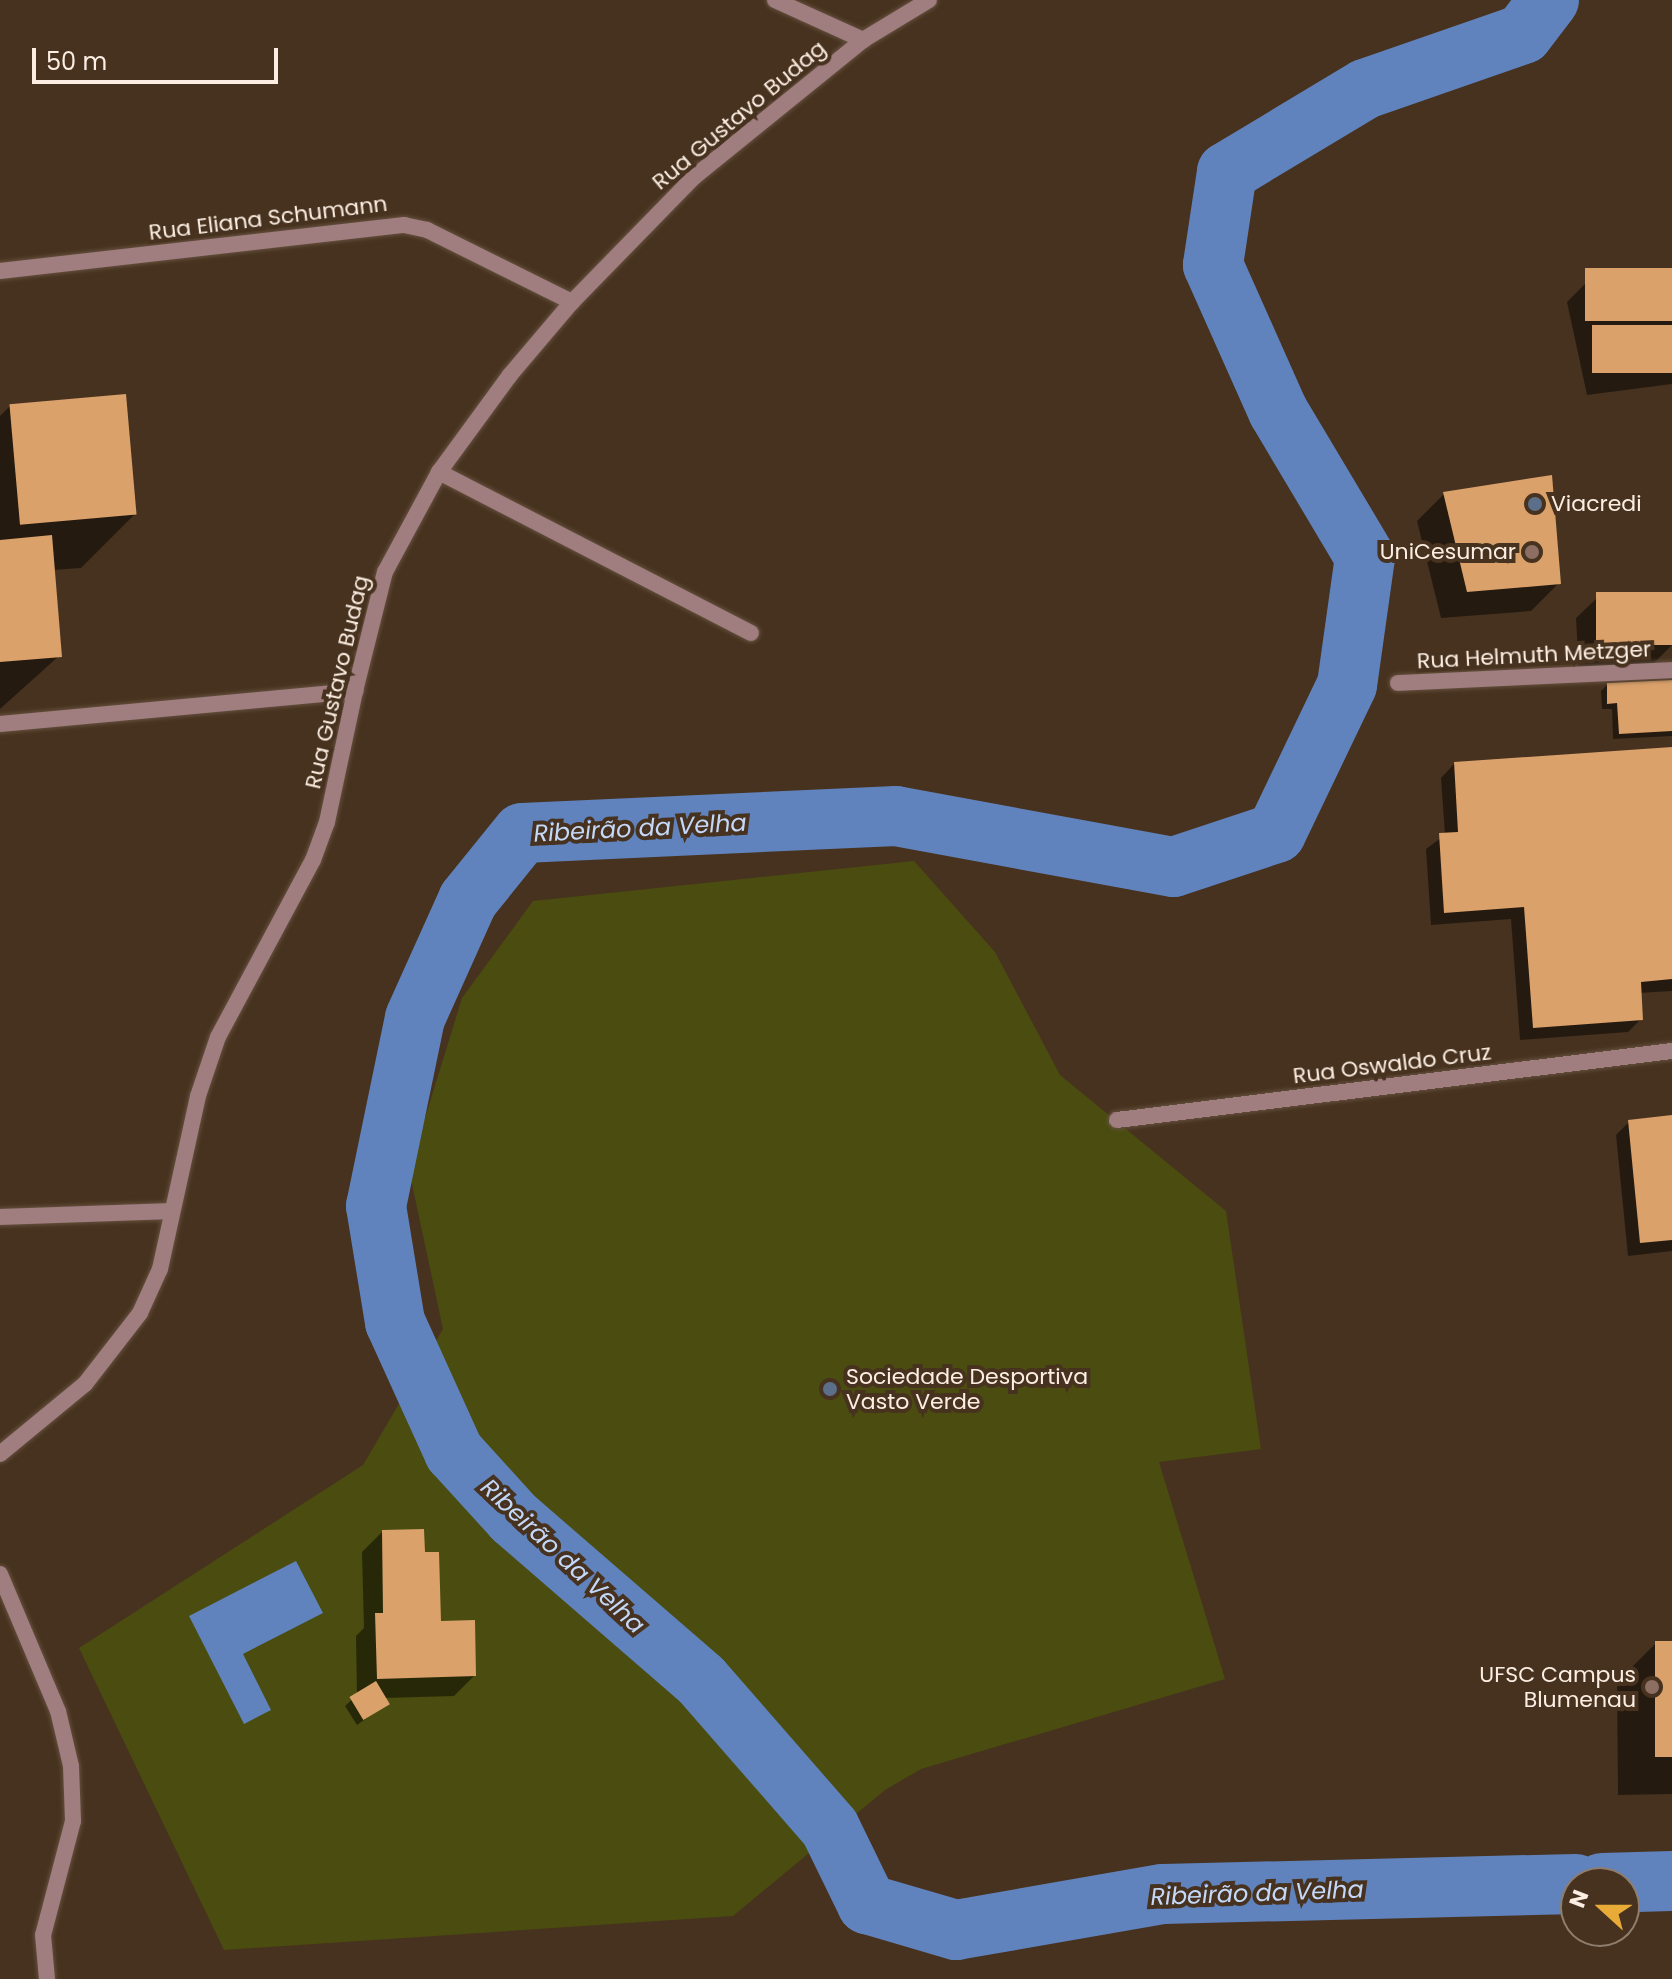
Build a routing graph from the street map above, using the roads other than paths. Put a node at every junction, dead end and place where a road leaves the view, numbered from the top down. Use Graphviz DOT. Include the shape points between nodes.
graph roads {
  1 [pos="775,0"];
  2 [pos="929,0"];
  3 [pos="863,40"];
  4 [pos="0,271"];
  5 [pos="572,302"];
  6 [pos="439,472"];
  7 [pos="751,633"];
  8 [pos="1672,670"];
  9 [pos="1398,683"];
  10 [pos="355,691"];
  11 [pos="0,724"];
  12 [pos="1672,1051"];
  13 [pos="1117,1120"];
  14 [pos="172,1211"];
  15 [pos="0,1217"];
  16 [pos="0,1454"];
  17 [pos="0,1574"];
  18 [pos="47,1979"];
  1 -- 3 [label="street"];
  2 -- 3 [label="street, Rua Gustavo Budag"];
  3 -- 5 [label="street, Rua Gustavo Budag" via="694,177"];
  4 -- 5 [label="street, Rua Eliana Schumann" via="404,225 427,230"];
  5 -- 6 [label="street, Rua Gustavo Budag"];
  6 -- 7 [label="street"];
  6 -- 10 [label="street, Rua Gustavo Budag" via="385,572"];
  8 -- 9 [label="street, Rua Helmuth Metzger"];
  10 -- 11 [label="street"];
  10 -- 14 [label="street, Rua Gustavo Budag" via="327,822 313,860 218,1037 198,1096"];
  12 -- 13 [label="street, Rua Oswaldo Cruz"];
  14 -- 15 [label="street"];
  14 -- 16 [label="street, Rua Gustavo Budag" via="160,1269 113,1352 74,1393"];
  17 -- 18 [label="street" via="58,1711 71,1766 73,1821 43,1935"];
}
